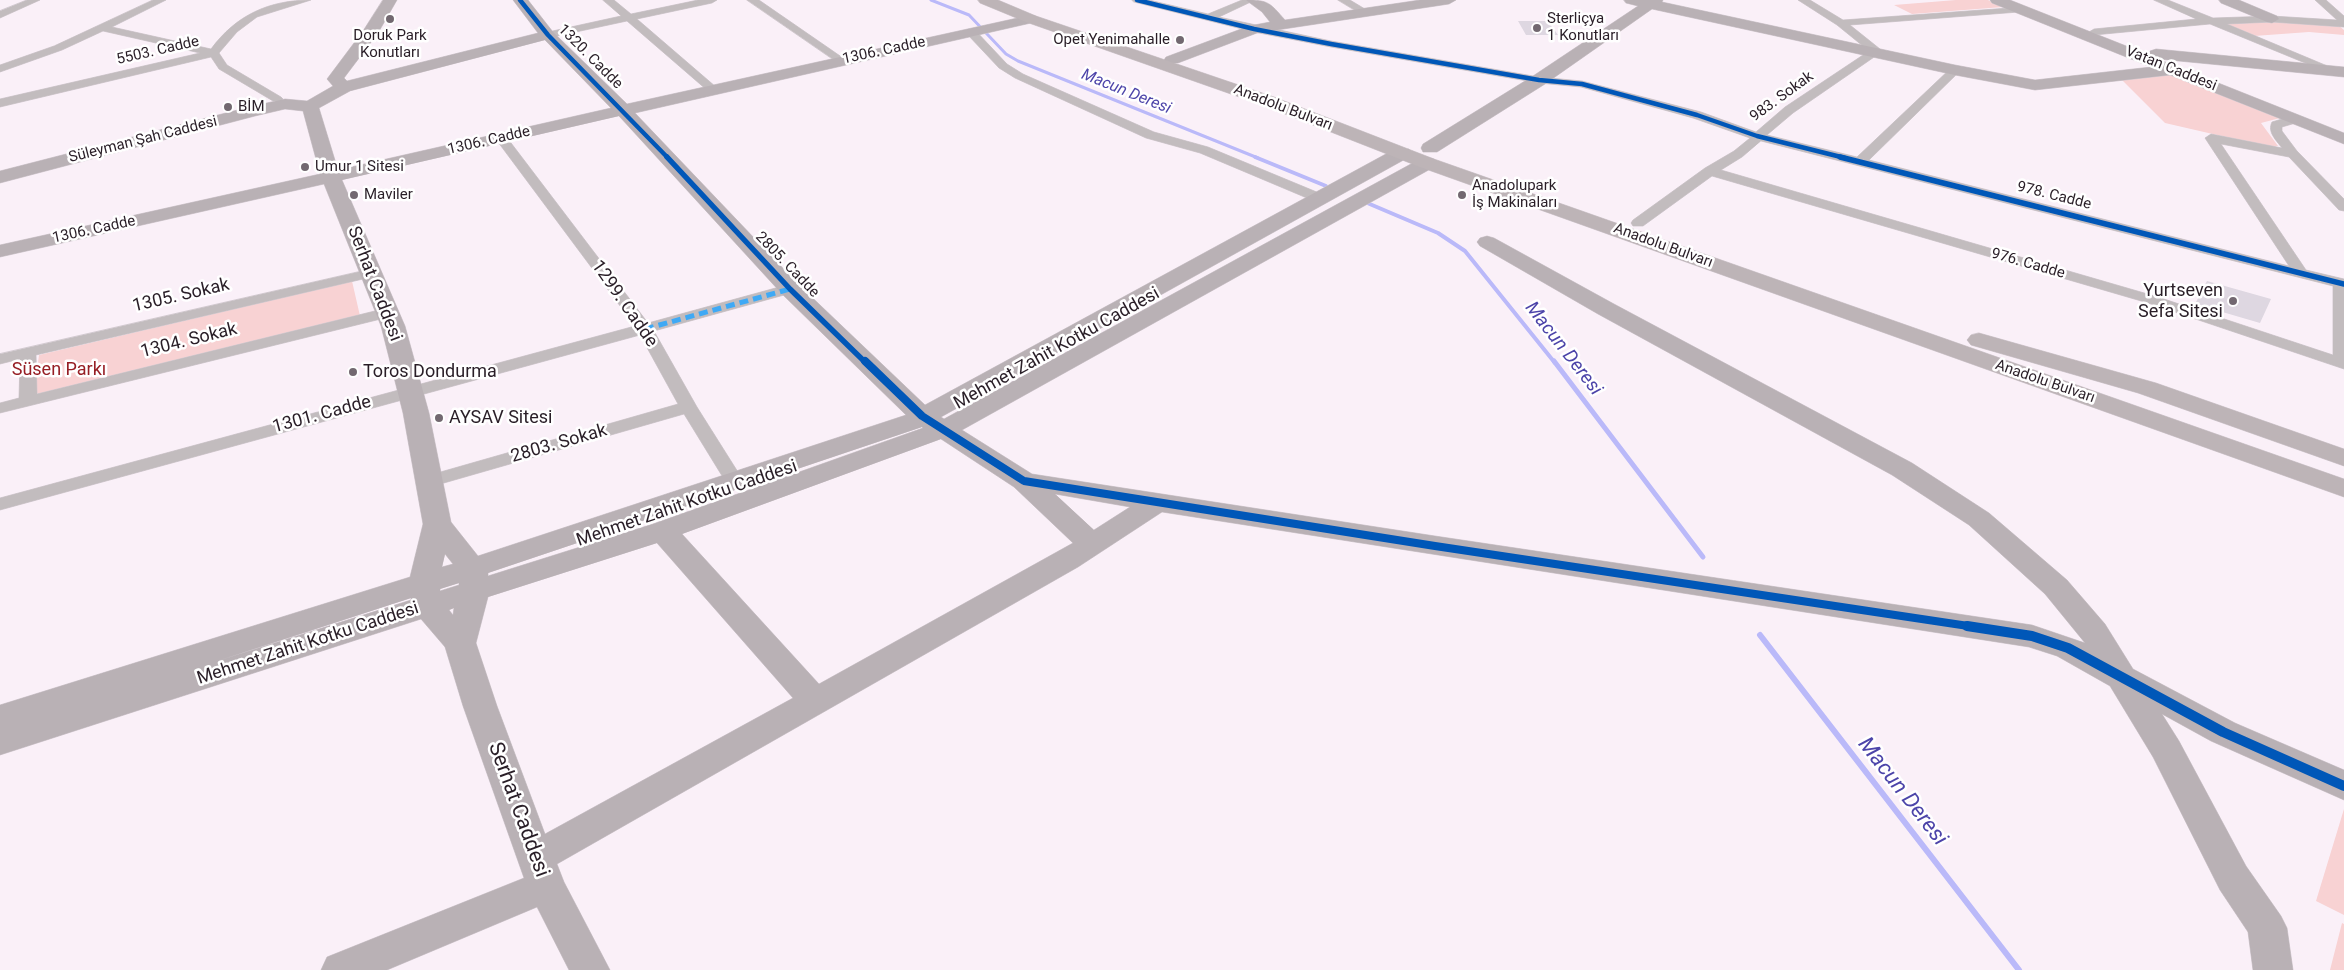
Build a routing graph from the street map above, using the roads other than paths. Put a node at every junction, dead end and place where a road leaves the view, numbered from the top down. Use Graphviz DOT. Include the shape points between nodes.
graph roads {
  1 [pos="35,0"];
  2 [pos="161,0"];
  3 [pos="306,0"];
  4 [pos="390,0"];
  5 [pos="520,0"];
  6 [pos="608,0"];
  7 [pos="712,0"];
  8 [pos="752,0"];
  9 [pos="984,0"];
  10 [pos="1007,0"];
  11 [pos="1137,0"];
  12 [pos="1251,0"];
  13 [pos="1343,0"];
  14 [pos="1449,0"];
  15 [pos="1632,0"];
  16 [pos="1803,0"];
  17 [pos="1997,0"];
  18 [pos="2159,0"];
  19 [pos="2226,0"];
  20 [pos="2320,0"];
  21 [pos="1654,2"];
  22 [pos="2017,4"];
  23 [pos="1365,12"];
  24 [pos="0,15"];
  25 [pos="629,18"];
  26 [pos="1208,18"];
  27 [pos="1031,19"];
  28 [pos="2272,19"];
  29 [pos="2214,22"];
  30 [pos="1841,23"];
  31 [pos="2344,23"];
  32 [pos="1281,25"];
  33 [pos="104,28"];
  34 [pos="980,30"];
  35 [pos="1254,30"];
  36 [pos="2094,32"];
  37 [pos="548,35"];
  38 [pos="1876,51"];
  39 [pos="214,53"];
  40 [pos="2150,54"];
  41 [pos="841,60"];
  42 [pos="1172,60"];
  43 [pos="0,69"];
  44 [pos="1955,70"];
  45 [pos="2172,70"];
  46 [pos="2338,71"];
  47 [pos="1539,80"];
  48 [pos="339,83"];
  49 [pos="712,89"];
  50 [pos="294,97"];
  51 [pos="0,103"];
  52 [pos="622,109"];
  53 [pos="2295,119"];
  54 [pos="2344,132"];
  55 [pos="1757,136"];
  56 [pos="501,138"];
  57 [pos="2344,139"];
  58 [pos="1402,153"];
  59 [pos="2293,154"];
  60 [pos="1428,156"];
  61 [pos="1860,162"];
  62 [pos="1710,170"];
  63 [pos="0,172"];
  64 [pos="0,177"];
  65 [pos="331,178"];
  66 [pos="1318,198"];
  67 [pos="2344,207"];
  68 [pos="1638,223"];
  69 [pos="1487,242"];
  70 [pos="0,251"];
  71 [pos="371,273"];
  72 [pos="2301,273"];
  73 [pos="2343,284"];
  74 [pos="790,289"];
  75 [pos="387,313"];
  76 [pos="645,329"];
  77 [pos="1953,341"];
  78 [pos="28,352"];
  79 [pos="0,359"];
  80 [pos="2342,364"];
  81 [pos="410,391"];
  82 [pos="28,402"];
  83 [pos="688,407"];
  84 [pos="0,408"];
  85 [pos="932,423"];
  86 [pos="2344,458"];
  87 [pos="2344,472"];
  88 [pos="734,480"];
  89 [pos="430,481"];
  90 [pos="1024,481"];
  91 [pos="2344,488"];
  92 [pos="1157,502"];
  93 [pos="2344,502"];
  94 [pos="0,504"];
  95 [pos="437,524"];
  96 [pos="663,531"];
  97 [pos="1092,544"];
  98 [pos="473,579"];
  99 [pos="425,594"];
  100 [pos="460,643"];
  101 [pos="2120,674"];
  102 [pos="815,701"];
  103 [pos="0,718"];
  104 [pos="0,742"];
  105 [pos="2344,786"];
  106 [pos="541,871"];
  107 [pos="341,970"];
  108 [pos="590,970"];
  109 [pos="2273,970"];
  1 -- 24 [label="street"];
  2 -- 33 [label="street"];
  3 -- 39 [label="street, 5503. Cadde" via="253,13 224,37"];
  4 -- 48 [label="street"];
  5 -- 37 [label="street, 1320. Cadde"];
  6 -- 25 [label="street"];
  7 -- 25 [label="street"];
  8 -- 41 [label="street"];
  9 -- 27 [label="main road, Anadolu Bulvarı"];
  10 -- 42 [label="main road, Anadolu Bulvarı"];
  11 -- 26 [label="street, 978. Cadde"];
  12 -- 26 [label="street"];
  12 -- 32 [label="street" via="1267,9"];
  13 -- 23 [label="street"];
  14 -- 23 [label="street"];
  15 -- 21 [label="street"];
  16 -- 30 [label="street"];
  17 -- 22 [label="street, Vatan Caddesi"];
  18 -- 29 [label="street"];
  19 -- 28 [label="street"];
  20 -- 31 [label="street"];
  21 -- 38 [label="street"];
  21 -- 47 [label="street, Mehmet Zahit Kotku Caddesi"];
  22 -- 30 [label="street"];
  22 -- 36 [label="street, Vatan Caddesi"];
  22 -- 45 [label="street, Vatan Caddesi"];
  23 -- 32 [label="street"];
  25 -- 37 [label="street"];
  25 -- 49 [label="street"];
  26 -- 35 [label="street, 978. Cadde"];
  27 -- 34 [label="street, 1306. Cadde"];
  27 -- 58 [label="main road, Anadolu Bulvarı" via="1268,101"];
  28 -- 29 [label="street"];
  28 -- 31 [label="street"];
  29 -- 36 [label="street"];
  29 -- 46 [label="street"];
  30 -- 38 [label="street"];
  32 -- 35 [label="street"];
  33 -- 39 [label="street"];
  33 -- 43 [label="street"];
  34 -- 41 [label="street, 1306. Cadde"];
  34 -- 66 [label="street" via="1011,72 1150,135 1204,150"];
  35 -- 42 [label="street"];
  35 -- 47 [label="street, 978. Cadde"];
  36 -- 40 [label="street, Vatan Caddesi"];
  37 -- 48 [label="street"];
  37 -- 52 [label="street, 1320. Cadde"];
  38 -- 44 [label="street"];
  38 -- 55 [label="street, 983. Sokak" via="1789,110"];
  39 -- 50 [label="street" via="223,67"];
  39 -- 51 [label="street, 5503. Cadde"];
  40 -- 46 [label="street"];
  40 -- 54 [label="street, Vatan Caddesi"];
  41 -- 49 [label="street, 1306. Cadde"];
  42 -- 60 [label="main road, Anadolu Bulvarı"];
  44 -- 45 [label="street" via="2035,85"];
  44 -- 61 [label="street"];
  45 -- 53 [label="street, Vatan Caddesi"];
  47 -- 55 [label="street, 978. Cadde" via="1582,84 1610,91 1697,115"];
  47 -- 60 [label="street, Mehmet Zahit Kotku Caddesi"];
  48 -- 50 [label="street"];
  49 -- 52 [label="street, 1306. Cadde"];
  50 -- 63 [label="street, Süleyman Şah Caddesi"];
  50 -- 64 [label="street, Süleyman Şah Caddesi"];
  50 -- 65 [label="street, Serhat Caddesi"];
  52 -- 56 [label="street, 1306. Cadde"];
  52 -- 74 [label="street, 2805. Cadde"];
  53 -- 57 [label="street, Vatan Caddesi"];
  53 -- 59 [label="street" via="2275,128"];
  55 -- 61 [label="street, 978. Cadde"];
  55 -- 62 [label="street, 983. Sokak" via="1738,154"];
  56 -- 65 [label="street, 1306. Cadde"];
  56 -- 76 [label="street, 1299. Cadde"];
  58 -- 60 [label="main road, Anadolu Bulvarı"];
  58 -- 66 [label="street, Mehmet Zahit Kotku Caddesi"];
  59 -- 67 [label="street"];
  59 -- 72 [label="street" via="2211,138"];
  60 -- 68 [label="main road, Anadolu Bulvarı"];
  60 -- 77 [label="main road, Anadolu Bulvarı"];
  60 -- 85 [label="street, Mehmet Zahit Kotku Caddesi"];
  61 -- 72 [label="street, 978. Cadde"];
  62 -- 68 [label="street, 983. Sokak"];
  62 -- 80 [label="street, 976. Cadde" via="2153,300"];
  65 -- 70 [label="street, 1306. Cadde"];
  65 -- 71 [label="street, Serhat Caddesi"];
  66 -- 85 [label="street, Mehmet Zahit Kotku Caddesi"];
  68 -- 77 [label="main road, Anadolu Bulvarı"];
  69 -- 101 [label="street" via="1940,492 1979,519 2056,587 2094,632"];
  71 -- 75 [label="street, Serhat Caddesi"];
  71 -- 78 [label="street, 1305. Sokak"];
  72 -- 73 [label="street, 978. Cadde"];
  73 -- 80 [label="street"];
  74 -- 76 [label="street, 1301. Cadde"];
  74 -- 85 [label="street, 2805. Cadde"];
  75 -- 81 [label="street, Serhat Caddesi"];
  75 -- 82 [label="street, 1304. Sokak"];
  76 -- 81 [label="street, 1301. Cadde"];
  76 -- 83 [label="street, 1299. Cadde"];
  77 -- 86 [label="main road" via="2147,388"];
  77 -- 87 [label="main road, Anadolu Bulvarı"];
  77 -- 91 [label="main road, Anadolu Bulvarı"];
  77 -- 93 [label="main road" via="2059,399"];
  78 -- 79 [label="street, 1305. Sokak"];
  78 -- 82 [label="street"];
  81 -- 89 [label="street, Serhat Caddesi"];
  81 -- 94 [label="street, 1301. Cadde"];
  82 -- 84 [label="street, 1304. Sokak"];
  83 -- 88 [label="street, 1299. Cadde"];
  83 -- 89 [label="street, 2803. Sokak"];
  85 -- 88 [label="street, Mehmet Zahit Kotku Caddesi" via="914,421"];
  85 -- 90 [label="street, 2805. Cadde"];
  85 -- 96 [label="street, Mehmet Zahit Kotku Caddesi"];
  88 -- 98 [label="street, Mehmet Zahit Kotku Caddesi"];
  89 -- 95 [label="street, Serhat Caddesi"];
  90 -- 92 [label="street"];
  90 -- 97 [label="street"];
  92 -- 97 [label="street"];
  92 -- 101 [label="street" via="2032,636 2068,648"];
  95 -- 98 [label="street, Serhat Caddesi"];
  95 -- 99 [label="street, Serhat Caddesi"];
  96 -- 98 [label="street, Mehmet Zahit Kotku Caddesi"];
  96 -- 102 [label="street"];
  97 -- 102 [label="street"];
  98 -- 99 [label="street, Mehmet Zahit Kotku Caddesi"];
  98 -- 100 [label="street"];
  99 -- 100 [label="street, Serhat Caddesi"];
  99 -- 103 [label="street, Mehmet Zahit Kotku Caddesi"];
  99 -- 104 [label="street, Mehmet Zahit Kotku Caddesi"];
  100 -- 106 [label="street, Serhat Caddesi"];
  101 -- 105 [label="street" via="2223,732"];
  101 -- 109 [label="street" via="2166,751 2233,878 2267,928"];
  102 -- 106 [label="street"];
  106 -- 107 [label="street"];
  106 -- 108 [label="street, Serhat Caddesi"];
}
